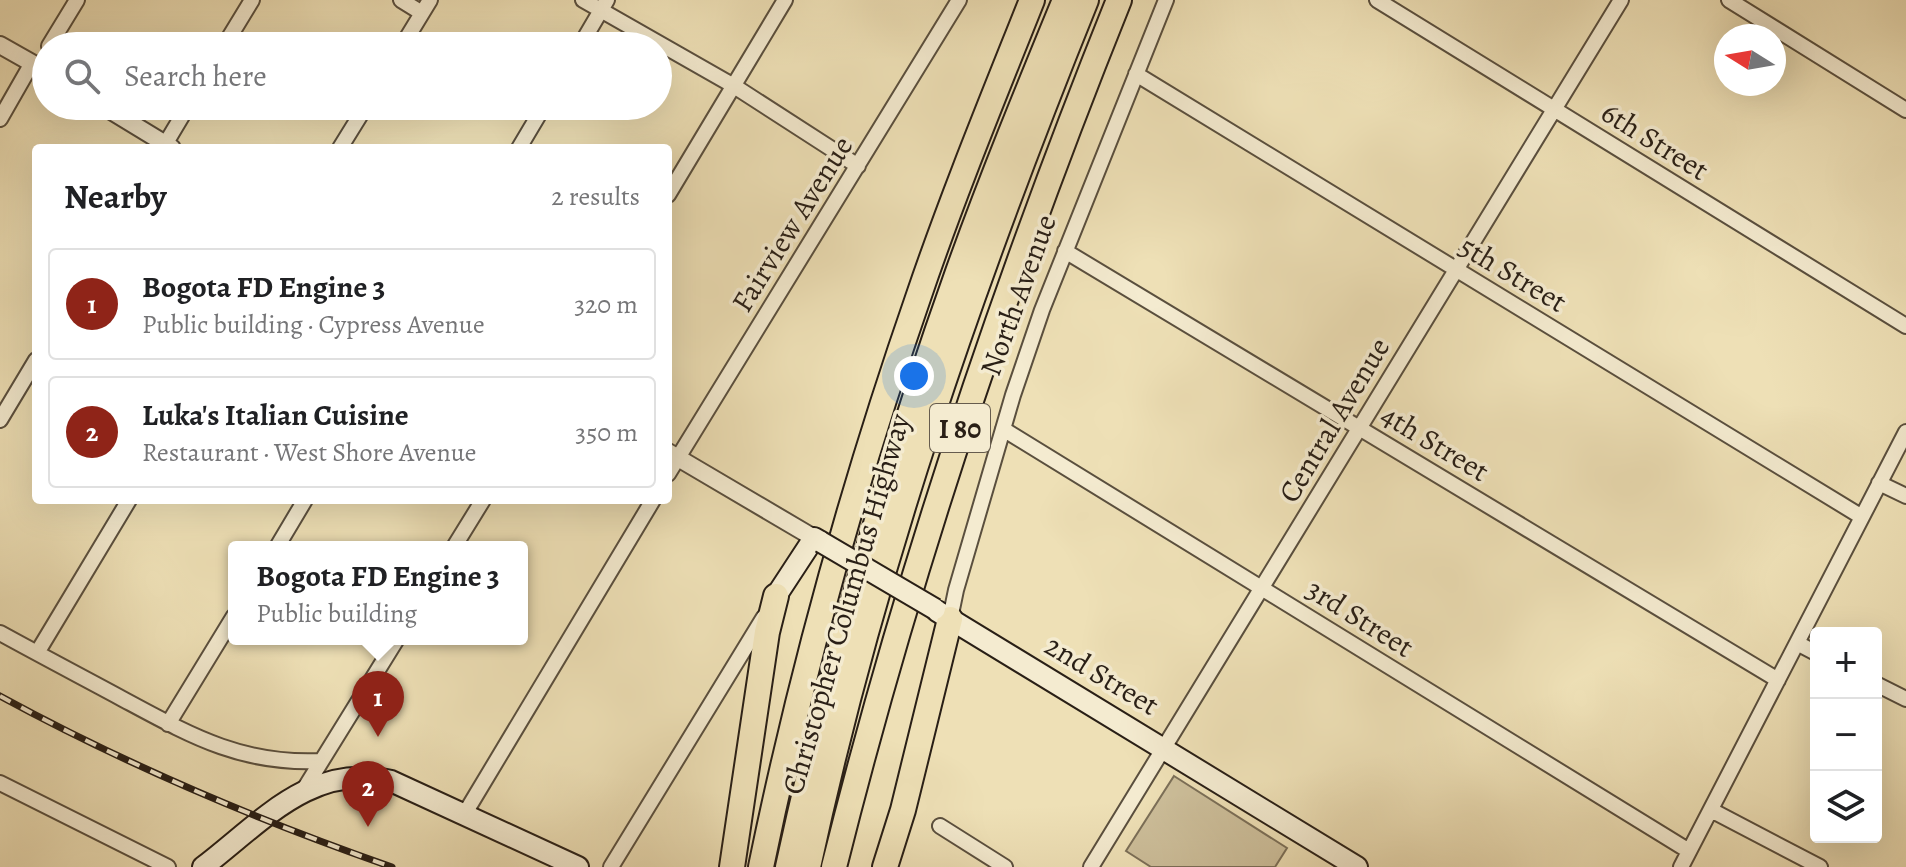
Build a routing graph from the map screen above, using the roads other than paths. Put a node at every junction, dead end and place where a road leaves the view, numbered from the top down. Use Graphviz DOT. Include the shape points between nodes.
graph roads {
  1 [pos="77,0"];
  2 [pos="252,0"];
  3 [pos="401,0"];
  4 [pos="583,0"];
  5 [pos="785,0"];
  6 [pos="959,0"];
  7 [pos="1032,0"];
  8 [pos="1065,0"];
  9 [pos="1086,0"];
  10 [pos="1119,0"];
  11 [pos="1166,0"];
  12 [pos="1377,0"];
  13 [pos="1621,0"];
  14 [pos="1729,0"];
  15 [pos="604,5"];
  16 [pos="426,6"];
  17 [pos="57,32"];
  18 [pos="233,32"];
  19 [pos="410,32"];
  20 [pos="588,32"];
  21 [pos="647,32"];
  22 [pos="0,45"];
  23 [pos="672,47"];
  24 [pos="32,64"];
  25 [pos="1136,74"];
  26 [pos="32,75"];
  27 [pos="734,86"];
  28 [pos="1555,109"];
  29 [pos="1906,110"];
  30 [pos="0,119"];
  31 [pos="125,120"];
  32 [pos="181,120"];
  33 [pos="357,120"];
  34 [pos="536,120"];
  35 [pos="162,144"];
  36 [pos="169,144"];
  37 [pos="342,144"];
  38 [pos="521,144"];
  39 [pos="858,166"];
  40 [pos="672,188"];
  41 [pos="1065,251"];
  42 [pos="1456,270"];
  43 [pos="1906,326"];
  44 [pos="32,367"];
  45 [pos="0,420"];
  46 [pos="1360,428"];
  47 [pos="1003,429"];
  48 [pos="1906,432"];
  49 [pos="673,455"];
  50 [pos="1879,483"];
  51 [pos="1906,496"];
  52 [pos="127,504"];
  53 [pos="303,504"];
  54 [pos="481,504"];
  55 [pos="651,504"];
  56 [pos="1862,517"];
  57 [pos="817,540"];
  58 [pos="281,541"];
  59 [pos="458,541"];
  60 [pos="1262,588"];
  61 [pos="776,596"];
  62 [pos="943,614"];
  63 [pos="228,626"];
  64 [pos="0,633"];
  65 [pos="1797,643"];
  66 [pos="393,645"];
  67 [pos="1810,650"];
  68 [pos="37,653"];
  69 [pos="1778,680"];
  70 [pos="1882,687"];
  71 [pos="1906,699"];
  72 [pos="168,724"];
  73 [pos="1165,748"];
  74 [pos="321,761"];
  75 [pos="0,783"];
  76 [pos="303,791"];
  77 [pos="1711,810"];
  78 [pos="464,815"];
  79 [pos="940,826"];
  80 [pos="1689,851"];
  81 [pos="168,867"];
  82 [pos="203,867"];
  83 [pos="578,867"];
  84 [pos="611,867"];
  85 [pos="732,867"];
  86 [pos="761,867"];
  87 [pos="788,867"];
  88 [pos="808,867"];
  89 [pos="834,867"];
  90 [pos="885,867"];
  91 [pos="1005,867"];
  92 [pos="1091,867"];
  93 [pos="1357,867"];
  94 [pos="1681,867"];
  95 [pos="1820,867"];
  1 -- 17 [label="street"];
  2 -- 18 [label="street"];
  3 -- 16 [label="street"];
  4 -- 15 [label="street"];
  5 -- 27 [label="street"];
  6 -- 39 [label="street, Fairview Avenue"];
  7 -- 86 [label="highway, Christopher Columbus Highway" via="936,246 866,455 806,668"];
  8 -- 87 [label="highway, Christopher Columbus Highway / I 80" via="970,239 906,428 841,652"];
  9 -- 88 [label="highway, Christopher Columbus Highway / I 80" via="1009,194 931,415 876,597"];
  10 -- 89 [label="highway, Christopher Columbus Highway / I 80" via="980,368 899,628"];
  11 -- 25 [label="street, North Avenue"];
  12 -- 28 [label="street, 6th Street"];
  13 -- 28 [label="street, Central Avenue"];
  14 -- 29 [label="street"];
  15 -- 20 [label="street"];
  15 -- 21 [label="street"];
  16 -- 19 [label="street"];
  22 -- 24 [label="street"];
  23 -- 27 [label="street"];
  25 -- 41 [label="street, North Avenue"];
  25 -- 42 [label="street, 5th Street"];
  26 -- 30 [label="street"];
  27 -- 39 [label="street"];
  27 -- 40 [label="street"];
  28 -- 42 [label="street, Central Avenue"];
  28 -- 43 [label="street, 6th Street"];
  31 -- 35 [label="street"];
  32 -- 36 [label="street"];
  33 -- 37 [label="street"];
  34 -- 38 [label="street"];
  39 -- 49 [label="street, Fairview Avenue"];
  41 -- 46 [label="street, 4th Street"];
  41 -- 47 [label="street, North Avenue"];
  42 -- 46 [label="street, Central Avenue"];
  42 -- 56 [label="street, 5th Street"];
  44 -- 45 [label="street"];
  46 -- 60 [label="street, Central Avenue"];
  46 -- 69 [label="street, 4th Street"];
  47 -- 60 [label="street, 3rd Street"];
  47 -- 62 [label="street, North Avenue" via="956,590"];
  48 -- 50 [label="street"];
  49 -- 57 [label="street"];
  50 -- 51 [label="street"];
  50 -- 56 [label="street"];
  52 -- 68 [label="street"];
  53 -- 58 [label="street"];
  54 -- 59 [label="street"];
  55 -- 78 [label="street"];
  56 -- 65 [label="street"];
  57 -- 61 [label="main road"];
  57 -- 62 [label="main road, 2nd Street, bridge"];
  60 -- 73 [label="street, Central Avenue"];
  60 -- 80 [label="street, 3rd Street"];
  61 -- 84 [label="street"];
  61 -- 85 [label="highway"];
  62 -- 73 [label="main road, 2nd Street"];
  62 -- 90 [label="highway" via="903,810"];
  63 -- 72 [label="street"];
  64 -- 68 [label="street"];
  65 -- 67 [label="street"];
  65 -- 69 [label="street"];
  66 -- 74 [label="street"];
  68 -- 72 [label="street"];
  69 -- 77 [label="street"];
  70 -- 71 [label="street"];
  72 -- 74 [label="street" via="233,752"];
  73 -- 92 [label="street, Central Avenue"];
  73 -- 93 [label="main road, 2nd Street"];
  74 -- 76 [label="street"];
  75 -- 81 [label="street"];
  76 -- 78 [label="main road" via="337,779 370,777 391,781"];
  76 -- 82 [label="main road"];
  77 -- 80 [label="street"];
  77 -- 95 [label="street"];
  78 -- 83 [label="main road"];
  79 -- 91 [label="street"];
  80 -- 94 [label="street"];
}
